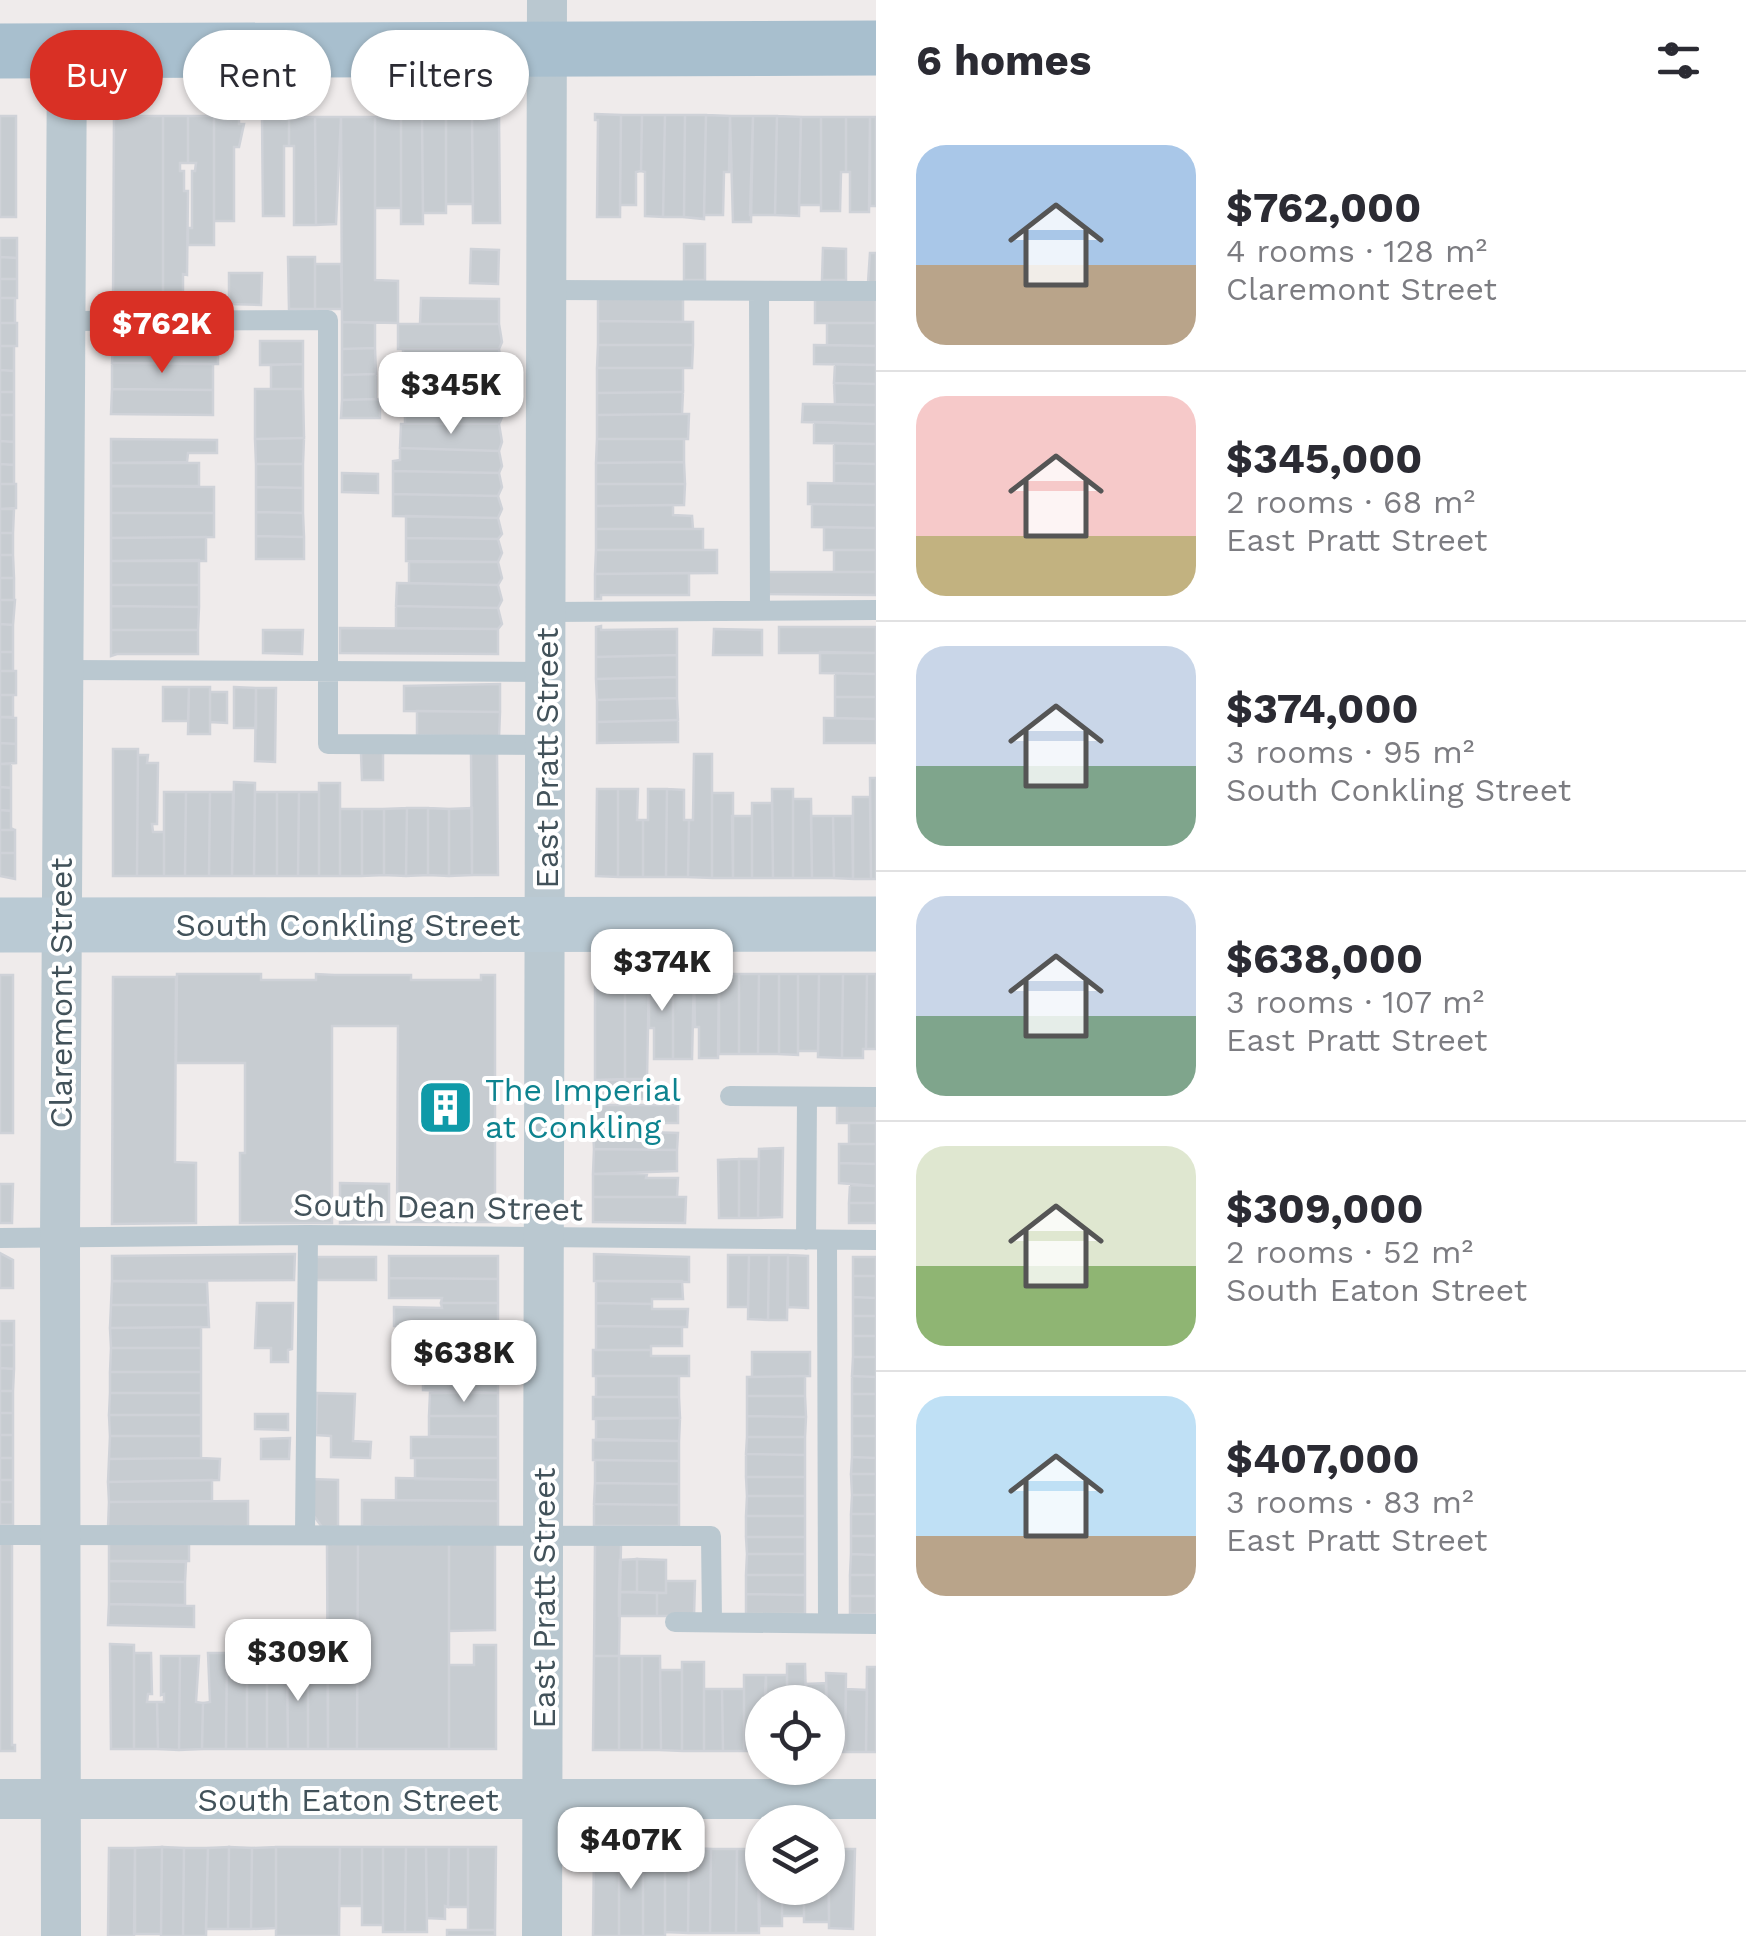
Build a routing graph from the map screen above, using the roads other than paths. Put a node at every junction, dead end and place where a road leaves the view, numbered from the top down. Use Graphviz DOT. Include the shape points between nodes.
graph roads {
  1 [pos="548,25"];
  2 [pos="163,46"];
  3 [pos="876,48"];
  4 [pos="0,50"];
  5 [pos="30,50"];
  6 [pos="66,120"];
  7 [pos="548,290"];
  8 [pos="876,291"];
  9 [pos="759,292"];
  10 [pos="64,321"];
  11 [pos="760,610"];
  12 [pos="876,610"];
  13 [pos="548,612"];
  14 [pos="328,669"];
  15 [pos="64,670"];
  16 [pos="548,672"];
  17 [pos="547,745"];
  18 [pos="876,924"];
  19 [pos="0,925"];
  20 [pos="62,925"];
  21 [pos="546,925"];
  22 [pos="730,1096"];
  23 [pos="807,1098"];
  24 [pos="876,1098"];
  25 [pos="308,1236"];
  26 [pos="0,1238"];
  27 [pos="60,1239"];
  28 [pos="543,1239"];
  29 [pos="816,1240"];
  30 [pos="876,1240"];
  31 [pos="304,1534"];
  32 [pos="0,1535"];
  33 [pos="60,1535"];
  34 [pos="545,1536"];
  35 [pos="676,1622"];
  36 [pos="712,1622"];
  37 [pos="828,1622"];
  38 [pos="876,1624"];
  39 [pos="543,1799"];
  40 [pos="876,1799"];
  41 [pos="0,1800"];
  42 [pos="61,1800"];
  43 [pos="61,1936"];
  44 [pos="542,1936"];
  1 -- 2 [label="main road"];
  1 -- 3 [label="main road"];
  1 -- 7 [label="street, East Pratt Street"];
  4 -- 5 [label="main road"];
  6 -- 10 [label="street, Claremont Street"];
  7 -- 9 [label="lane"];
  7 -- 13 [label="street, East Pratt Street"];
  8 -- 9 [label="lane"];
  9 -- 11 [label="lane"];
  10 -- 14 [label="lane" via="328,320"];
  10 -- 15 [label="street, Claremont Street"];
  11 -- 12 [label="lane"];
  11 -- 13 [label="lane"];
  13 -- 16 [label="street, East Pratt Street"];
  14 -- 15 [label="lane"];
  14 -- 16 [label="lane"];
  14 -- 17 [label="lane" via="328,744"];
  15 -- 20 [label="street, Claremont Street"];
  16 -- 17 [label="street, East Pratt Street"];
  17 -- 21 [label="street, East Pratt Street"];
  18 -- 21 [label="street, South Conkling Street"];
  19 -- 20 [label="street, South Conkling Street"];
  20 -- 21 [label="street, South Conkling Street"];
  20 -- 27 [label="street, Claremont Street"];
  21 -- 28 [label="street, East Pratt Street"];
  22 -- 23 [label="lane"];
  23 -- 24 [label="lane"];
  23 -- 29 [label="lane"];
  25 -- 27 [label="lane, South Dean Street"];
  25 -- 28 [label="lane, South Dean Street"];
  25 -- 31 [label="lane"];
  26 -- 27 [label="lane, South Dean Street"];
  27 -- 33 [label="street, Claremont Street"];
  28 -- 29 [label="lane, South Dean Street"];
  28 -- 34 [label="street, East Pratt Street"];
  29 -- 30 [label="lane, South Dean Street"];
  29 -- 37 [label="lane"];
  31 -- 33 [label="lane"];
  31 -- 34 [label="lane"];
  32 -- 33 [label="lane"];
  33 -- 42 [label="street, Claremont Street"];
  34 -- 36 [label="lane" via="711,1536"];
  34 -- 39 [label="street, East Pratt Street"];
  35 -- 36 [label="lane"];
  36 -- 37 [label="lane"];
  37 -- 38 [label="lane"];
  39 -- 40 [label="street, South Eaton Street"];
  39 -- 42 [label="street, South Eaton Street"];
  39 -- 44 [label="street, East Pratt Street"];
  41 -- 42 [label="street, South Eaton Street"];
  42 -- 43 [label="street, Claremont Street"];
}
